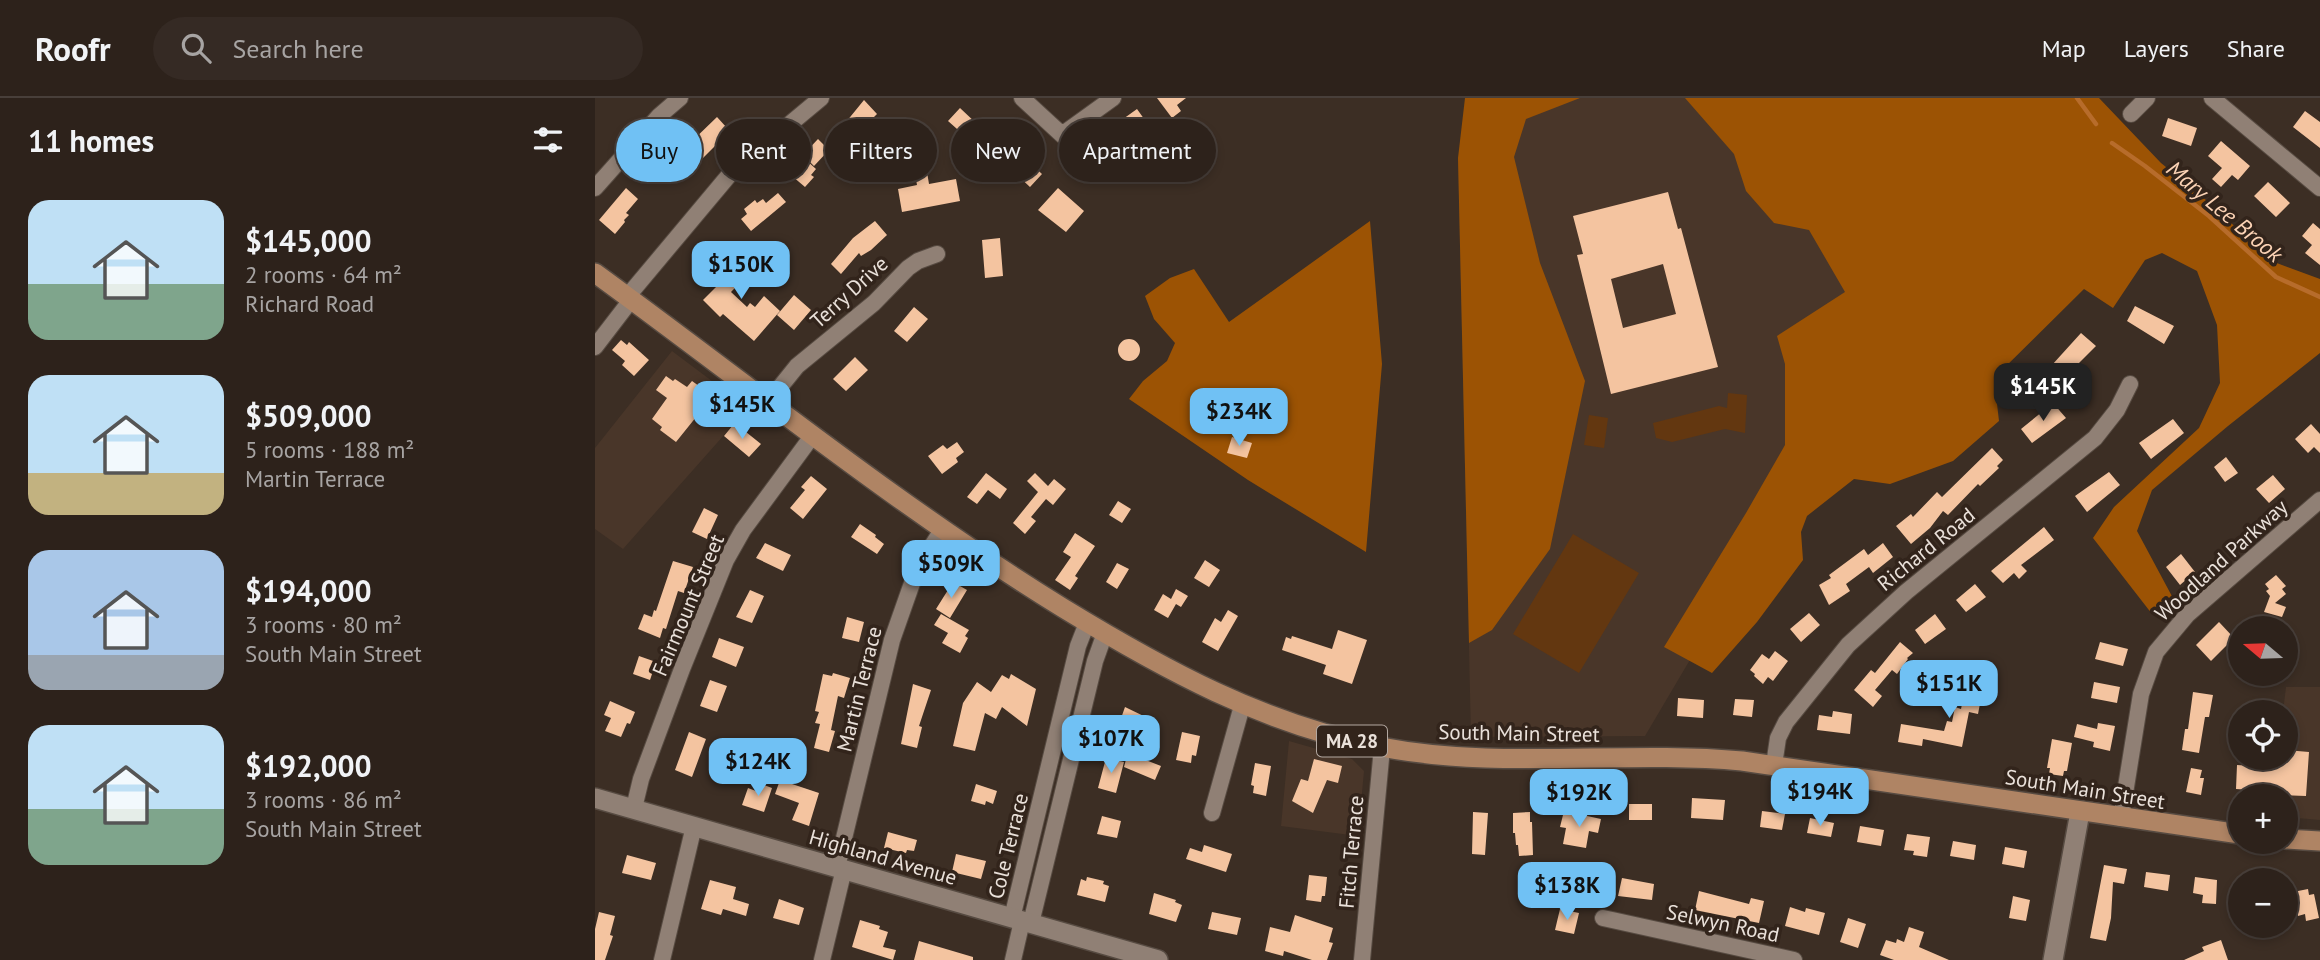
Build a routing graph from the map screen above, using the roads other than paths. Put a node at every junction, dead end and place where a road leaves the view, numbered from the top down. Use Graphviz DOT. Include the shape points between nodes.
graph roads {
  1 [pos="680,98"];
  2 [pos="821,98"];
  3 [pos="1022,98"];
  4 [pos="1113,98"];
  5 [pos="2147,98"];
  6 [pos="2212,98"];
  7 [pos="2131,114"];
  8 [pos="1085,119"];
  9 [pos="1059,131"];
  10 [pos="595,188"];
  11 [pos="2320,188"];
  12 [pos="937,254"];
  13 [pos="595,273"];
  14 [pos="629,298"];
  15 [pos="595,347"];
  16 [pos="2130,384"];
  17 [pos="768,402"];
  18 [pos="813,435"];
  19 [pos="2320,500"];
  20 [pos="942,530"];
  21 [pos="1087,623"];
  22 [pos="1105,633"];
  23 [pos="1243,706"];
  24 [pos="1382,748"];
  25 [pos="1775,765"];
  26 [pos="595,797"];
  27 [pos="633,808"];
  28 [pos="2080,812"];
  29 [pos="1212,813"];
  30 [pos="2121,818"];
  31 [pos="694,826"];
  32 [pos="2228,832"];
  33 [pos="2298,840"];
  34 [pos="2320,841"];
  35 [pos="841,868"];
  36 [pos="1603,918"];
  37 [pos="1022,921"];
  38 [pos="662,960"];
  39 [pos="822,960"];
  40 [pos="1013,960"];
  41 [pos="1159,960"];
  42 [pos="1362,960"];
  43 [pos="1794,960"];
  44 [pos="2053,960"];
  1 -- 10 [label="street"];
  2 -- 14 [label="street" via="730,174"];
  3 -- 9 [label="street"];
  4 -- 8 [label="street"];
  5 -- 7 [label="street"];
  6 -- 11 [label="street"];
  12 -- 17 [label="street, Terry Drive" via="908,268 874,303 797,366"];
  13 -- 14 [label="main road, South Main Street / MA 28"];
  14 -- 15 [label="street"];
  14 -- 17 [label="main road, South Main Street / MA 28"];
  16 -- 25 [label="street, Richard Road" via="2095,438 1848,645 1786,722 1778,738"];
  17 -- 18 [label="main road, South Main Street / MA 28"];
  18 -- 20 [label="main road, South Main Street / MA 28"];
  18 -- 27 [label="street, Fairmount Street" via="726,560"];
  19 -- 30 [label="street, Woodland Parkway" via="2187,615 2155,652 2141,694"];
  20 -- 21 [label="main road, South Main Street / MA 28"];
  20 -- 35 [label="street, Martin Terrace" via="917,569 892,640"];
  21 -- 22 [label="main road, South Main Street / MA 28"];
  21 -- 37 [label="street, Cole Terrace" via="1079,641"];
  22 -- 23 [label="main road, South Main Street / MA 28"];
  22 -- 37 [label="street, Cole Terrace"];
  23 -- 24 [label="main road, South Main Street / MA 28"];
  23 -- 29 [label="street"];
  24 -- 25 [label="main road, South Main Street / MA 28" via="1482,759 1662,757"];
  24 -- 42 [label="street, Fitch Terrace"];
  25 -- 28 [label="main road, South Main Street / MA 28"];
  26 -- 27 [label="street, Highland Avenue"];
  27 -- 31 [label="street, Highland Avenue"];
  28 -- 30 [label="main road, South Main Street / MA 28"];
  28 -- 44 [label="street"];
  30 -- 32 [label="main road, South Main Street / MA 28"];
  31 -- 35 [label="street, Highland Avenue"];
  31 -- 38 [label="street"];
  33 -- 34 [label="main road"];
  35 -- 37 [label="street, Highland Avenue"];
  35 -- 39 [label="street, Martin Terrace"];
  36 -- 43 [label="street, Selwyn Road"];
  37 -- 40 [label="street, Cole Terrace"];
  37 -- 41 [label="street, Highland Avenue"];
}
